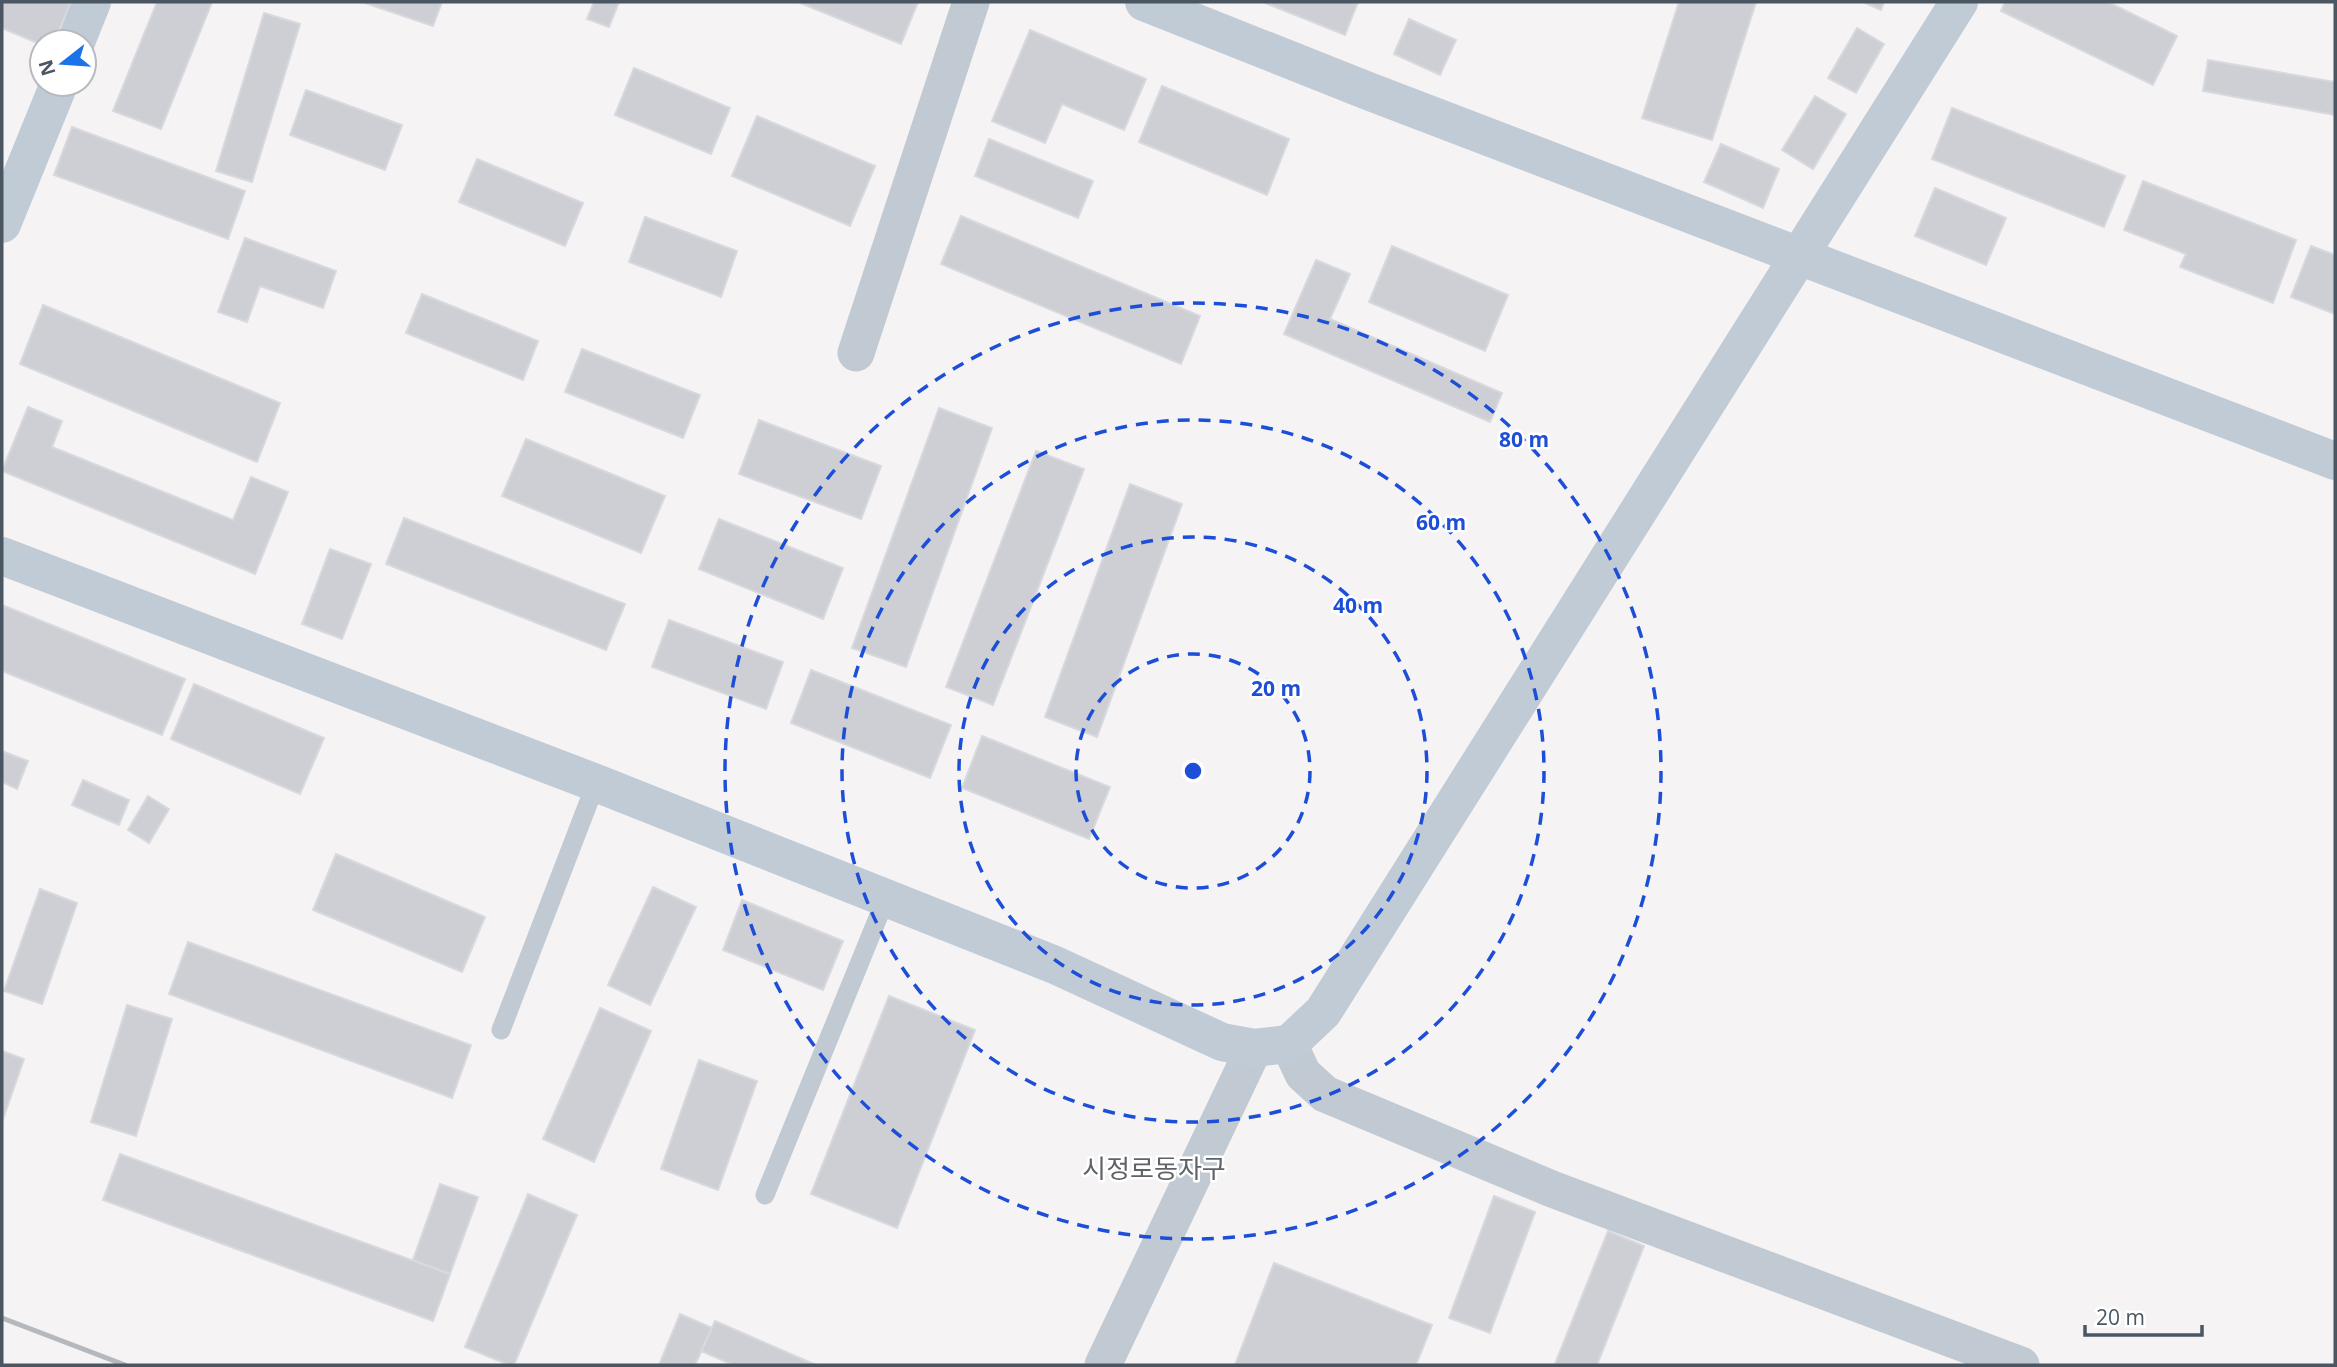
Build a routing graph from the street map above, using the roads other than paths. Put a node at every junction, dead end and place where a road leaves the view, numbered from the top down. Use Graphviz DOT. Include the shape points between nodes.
graph roads {
  1 [pos="92,2"];
  2 [pos="971,2"];
  3 [pos="1144,2"];
  4 [pos="1959,2"];
  5 [pos="82,28"];
  6 [pos="53,98"];
  7 [pos="2,224"];
  8 [pos="1800,256"];
  9 [pos="856,353"];
  10 [pos="2335,461"];
  11 [pos="2,556"];
  12 [pos="596,783"];
  13 [pos="886,898"];
  14 [pos="500,1030"];
  15 [pos="1271,1046"];
  16 [pos="765,1195"];
  17 [pos="1102,1365"];
  18 [pos="2021,1365"];
  1 -- 5 [label="street"];
  2 -- 9 [label="street"];
  3 -- 8 [label="street"];
  4 -- 8 [label="street"];
  6 -- 7 [label="street"];
  8 -- 10 [label="street"];
  8 -- 15 [label="street" via="1323,1012"];
  11 -- 12 [label="street"];
  12 -- 13 [label="street"];
  12 -- 14 [label="lane"];
  13 -- 15 [label="street" via="1055,965 1222,1042"];
  13 -- 16 [label="lane"];
  15 -- 17 [label="street"];
  15 -- 18 [label="street" via="1325,1094 1552,1189"];
}
